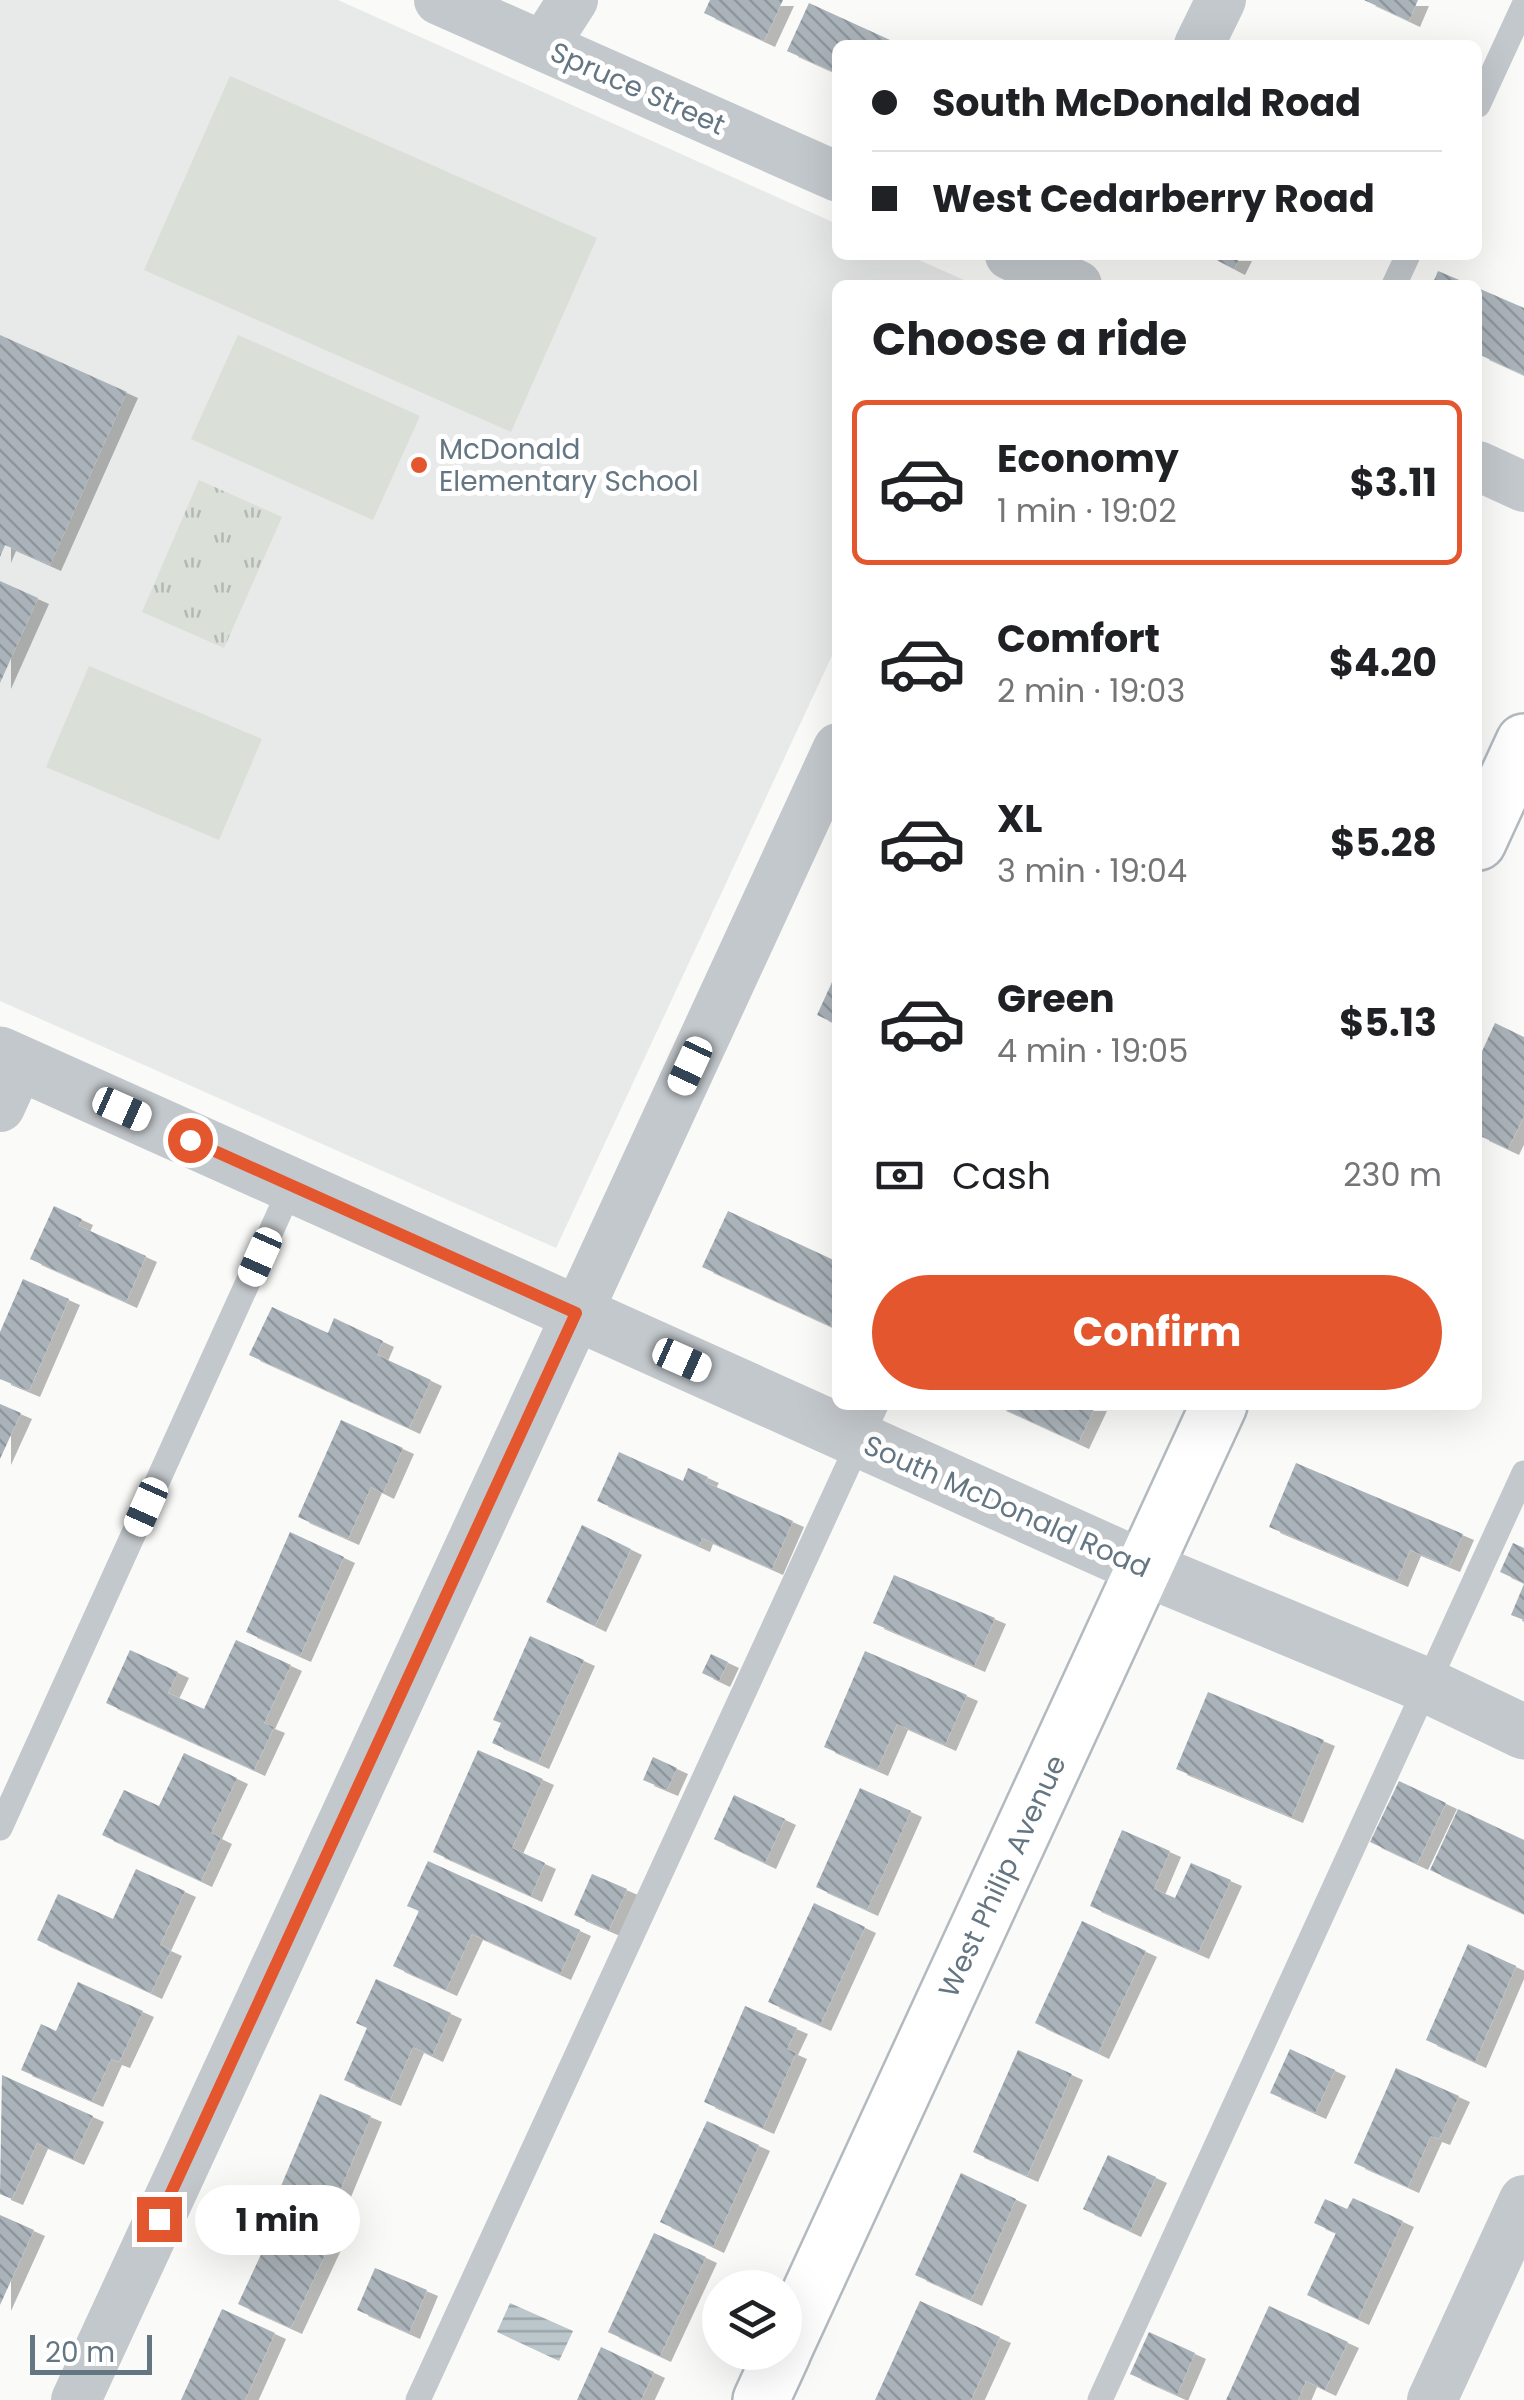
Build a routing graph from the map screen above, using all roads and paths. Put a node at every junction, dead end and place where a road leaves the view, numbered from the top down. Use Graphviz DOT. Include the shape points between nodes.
graph roads {
  1 [pos="439,0"];
  2 [pos="573,0"];
  3 [pos="1221,0"];
  4 [pos="1524,5"];
  5 [pos="1201,40"];
  6 [pos="544,45"];
  7 [pos="1482,96"];
  8 [pos="832,175"];
  9 [pos="1023,260"];
  10 [pos="1066,276"];
  11 [pos="1482,468"];
  12 [pos="1524,487"];
  13 [pos="1524,742"];
  14 [pos="832,761"];
  15 [pos="1482,833"];
  16 [pos="7,1075"];
  17 [pos="292,1185"];
  18 [pos="576,1313"];
  19 [pos="832,1409"];
  20 [pos="833,1410"];
  21 [pos="1217,1410"];
  22 [pos="868,1423"];
  23 [pos="1524,1473"];
  24 [pos="1144,1568"];
  25 [pos="1428,1686"];
  26 [pos="1524,1732"];
  27 [pos="0,1828"];
  28 [pos="1524,2200"];
  29 [pos="802,2311"];
  30 [pos="775,2370"];
  31 [pos="76,2400"];
  32 [pos="418,2400"];
  33 [pos="761,2400"];
  34 [pos="1100,2400"];
  35 [pos="1432,2400"];
  1 -- 6 [label="street, Spruce Street"];
  2 -- 6 [label="street"];
  3 -- 5 [label="street"];
  4 -- 7 [label="lane"];
  6 -- 8 [label="street, Spruce Street"];
  9 -- 10 [label="street"];
  11 -- 12 [label="street"];
  13 -- 15 [label="main road"];
  14 -- 18 [label="street"];
  16 -- 17 [label="street, South McDonald Road"];
  17 -- 18 [label="street, South McDonald Road"];
  17 -- 27 [label="lane"];
  18 -- 19 [label="street, South McDonald Road"];
  18 -- 31 [label="street"];
  20 -- 22 [label="street, South McDonald Road"];
  21 -- 24 [label="main road, West Philip Avenue"];
  22 -- 24 [label="street, South McDonald Road"];
  22 -- 32 [label="lane"];
  23 -- 25 [label="lane"];
  24 -- 25 [label="street, South McDonald Road"];
  24 -- 29 [label="main road, West Philip Avenue"];
  25 -- 26 [label="street, South McDonald Road"];
  25 -- 34 [label="lane"];
  28 -- 35 [label="street"];
  30 -- 33 [label="main road, West Philip Avenue"];
}
